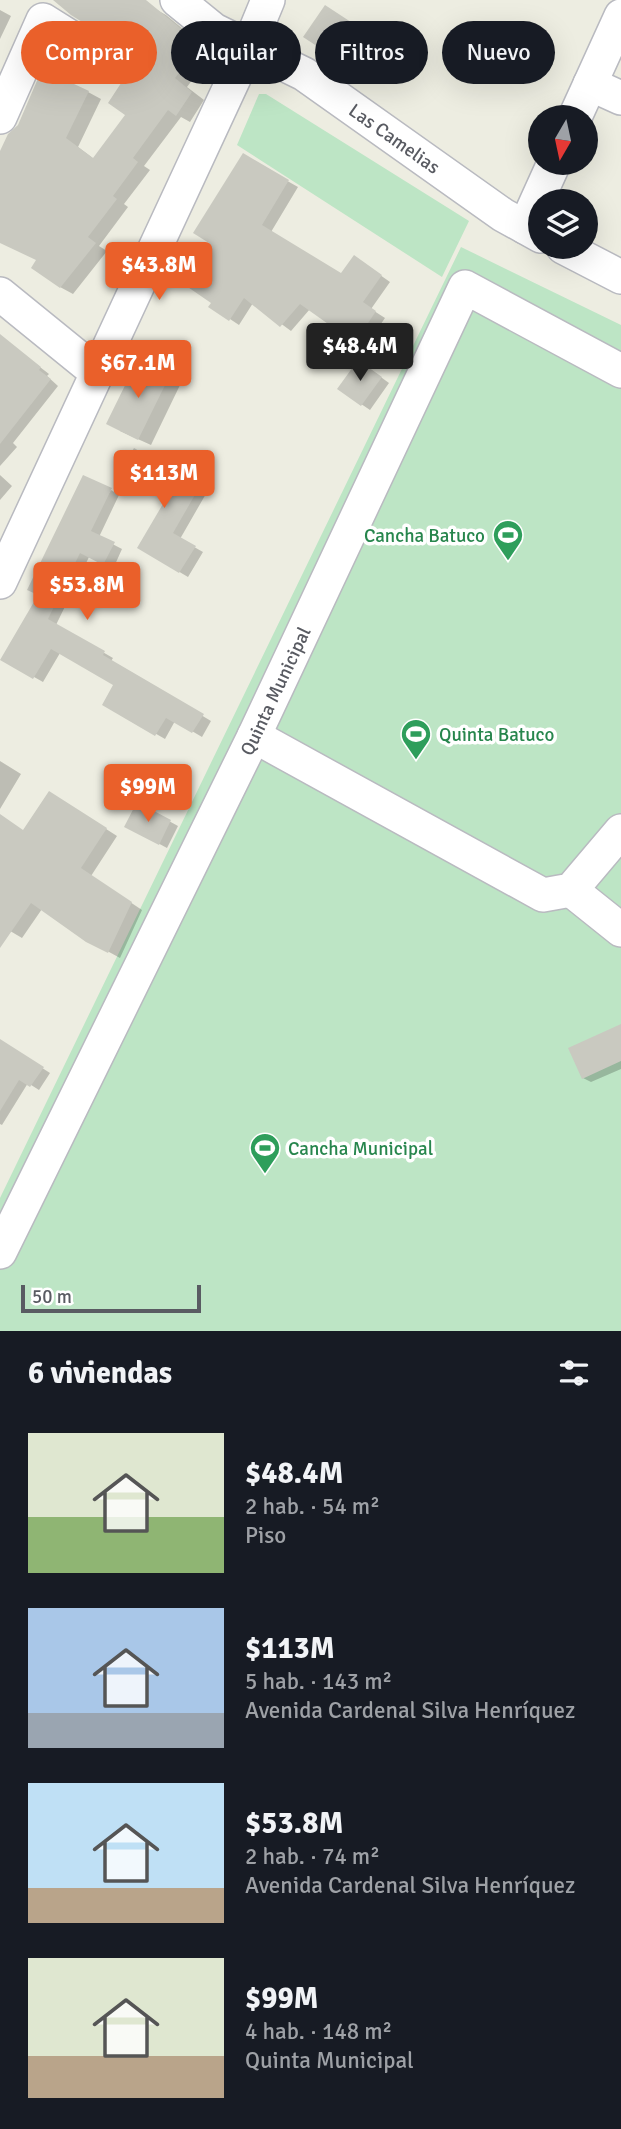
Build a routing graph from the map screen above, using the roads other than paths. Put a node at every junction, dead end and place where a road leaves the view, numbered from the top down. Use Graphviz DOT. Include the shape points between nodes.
graph roads {
  1 [pos="177,0"];
  2 [pos="268,0"];
  3 [pos="621,16"];
  4 [pos="203,21"];
  5 [pos="259,21"];
  6 [pos="21,70"];
  7 [pos="301,72"];
  8 [pos="231,84"];
  9 [pos="590,84"];
  10 [pos="621,98"];
  11 [pos="580,105"];
  12 [pos="0,117"];
  13 [pos="528,229"];
  14 [pos="586,259"];
  15 [pos="621,277"];
  16 [pos="0,294"];
  17 [pos="621,371"];
  18 [pos="96,372"];
  19 [pos="0,582"];
  20 [pos="254,736"];
  21 [pos="621,831"];
  22 [pos="570,891"];
  23 [pos="621,930"];
  24 [pos="0,1252"];
  1 -- 4 [label="street, Las Camelias"];
  2 -- 5 [label="street"];
  3 -- 9 [label="street"];
  6 -- 12 [label="street"];
  7 -- 13 [label="street, Las Camelias"];
  8 -- 18 [label="street"];
  9 -- 10 [label="street"];
  9 -- 11 [label="street"];
  14 -- 15 [label="street"];
  16 -- 18 [label="street"];
  17 -- 20 [label="street, Quinta Municipal" via="465,287"];
  18 -- 19 [label="street"];
  20 -- 22 [label="street" via="543,895"];
  20 -- 24 [label="street, Quinta Municipal"];
  21 -- 22 [label="street"];
  22 -- 23 [label="street"];
}
